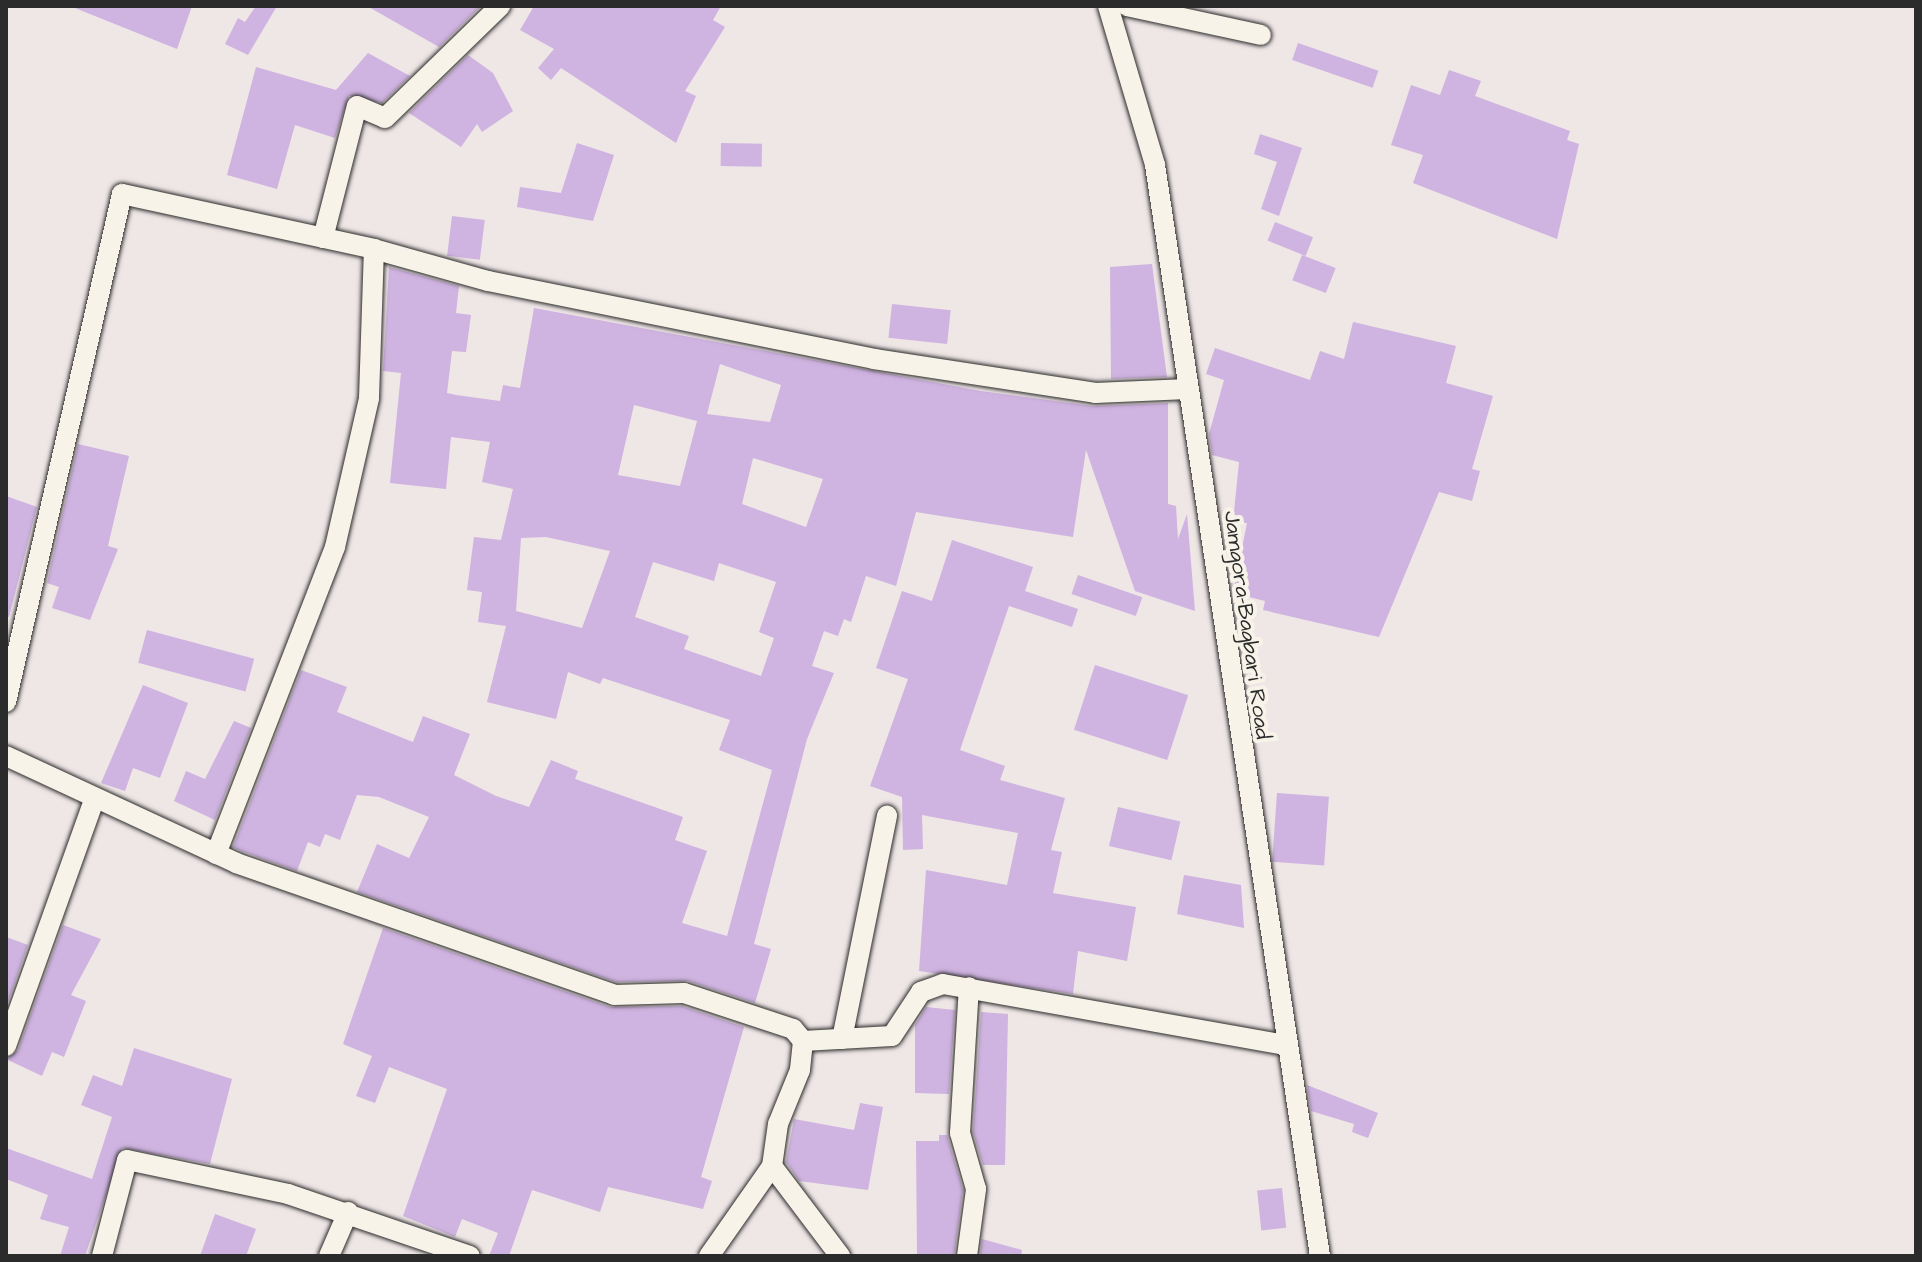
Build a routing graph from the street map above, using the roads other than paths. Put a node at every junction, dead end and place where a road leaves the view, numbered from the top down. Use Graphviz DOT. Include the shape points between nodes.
graph roads {
  1 [pos="500,6"];
  2 [pos="1108,6"];
  3 [pos="1127,6"];
  4 [pos="1261,35"];
  5 [pos="323,238"];
  6 [pos="374,249"];
  7 [pos="1188,389"];
  8 [pos="6,702"];
  9 [pos="6,756"];
  10 [pos="95,798"];
  11 [pos="887,815"];
  12 [pos="216,854"];
  13 [pos="969,987"];
  14 [pos="842,1039"];
  15 [pos="803,1041"];
  16 [pos="1285,1045"];
  17 [pos="6,1046"];
  18 [pos="772,1166"];
  19 [pos="348,1212"];
  20 [pos="464,1255"];
  21 [pos="102,1256"];
  22 [pos="329,1256"];
  23 [pos="709,1256"];
  24 [pos="840,1256"];
  25 [pos="967,1256"];
  26 [pos="1320,1256"];
  1 -- 5 [label="street" via="385,118 357,106"];
  2 -- 7 [label="street, Jamgora-Bagbari Road" via="1155,165"];
  3 -- 4 [label="street"];
  5 -- 6 [label="street"];
  5 -- 8 [label="street" via="122,194"];
  6 -- 7 [label="street" via="590,304 874,359 1095,393"];
  6 -- 12 [label="street" via="369,398 335,547"];
  7 -- 16 [label="street, Jamgora-Bagbari Road"];
  9 -- 10 [label="street"];
  10 -- 12 [label="street"];
  10 -- 17 [label="street"];
  11 -- 14 [label="street"];
  12 -- 15 [label="street" via="614,995 684,993 793,1029"];
  13 -- 14 [label="street" via="943,984 921,992 892,1036"];
  13 -- 16 [label="street" via="1200,1035"];
  13 -- 25 [label="street" via="960,1133 976,1189"];
  14 -- 15 [label="street"];
  15 -- 18 [label="street"];
  16 -- 26 [label="street, Jamgora-Bagbari Road"];
  18 -- 23 [label="street"];
  18 -- 24 [label="street"];
  19 -- 20 [label="street"];
  19 -- 21 [label="street" via="127,1160"];
  19 -- 22 [label="street"];
}
